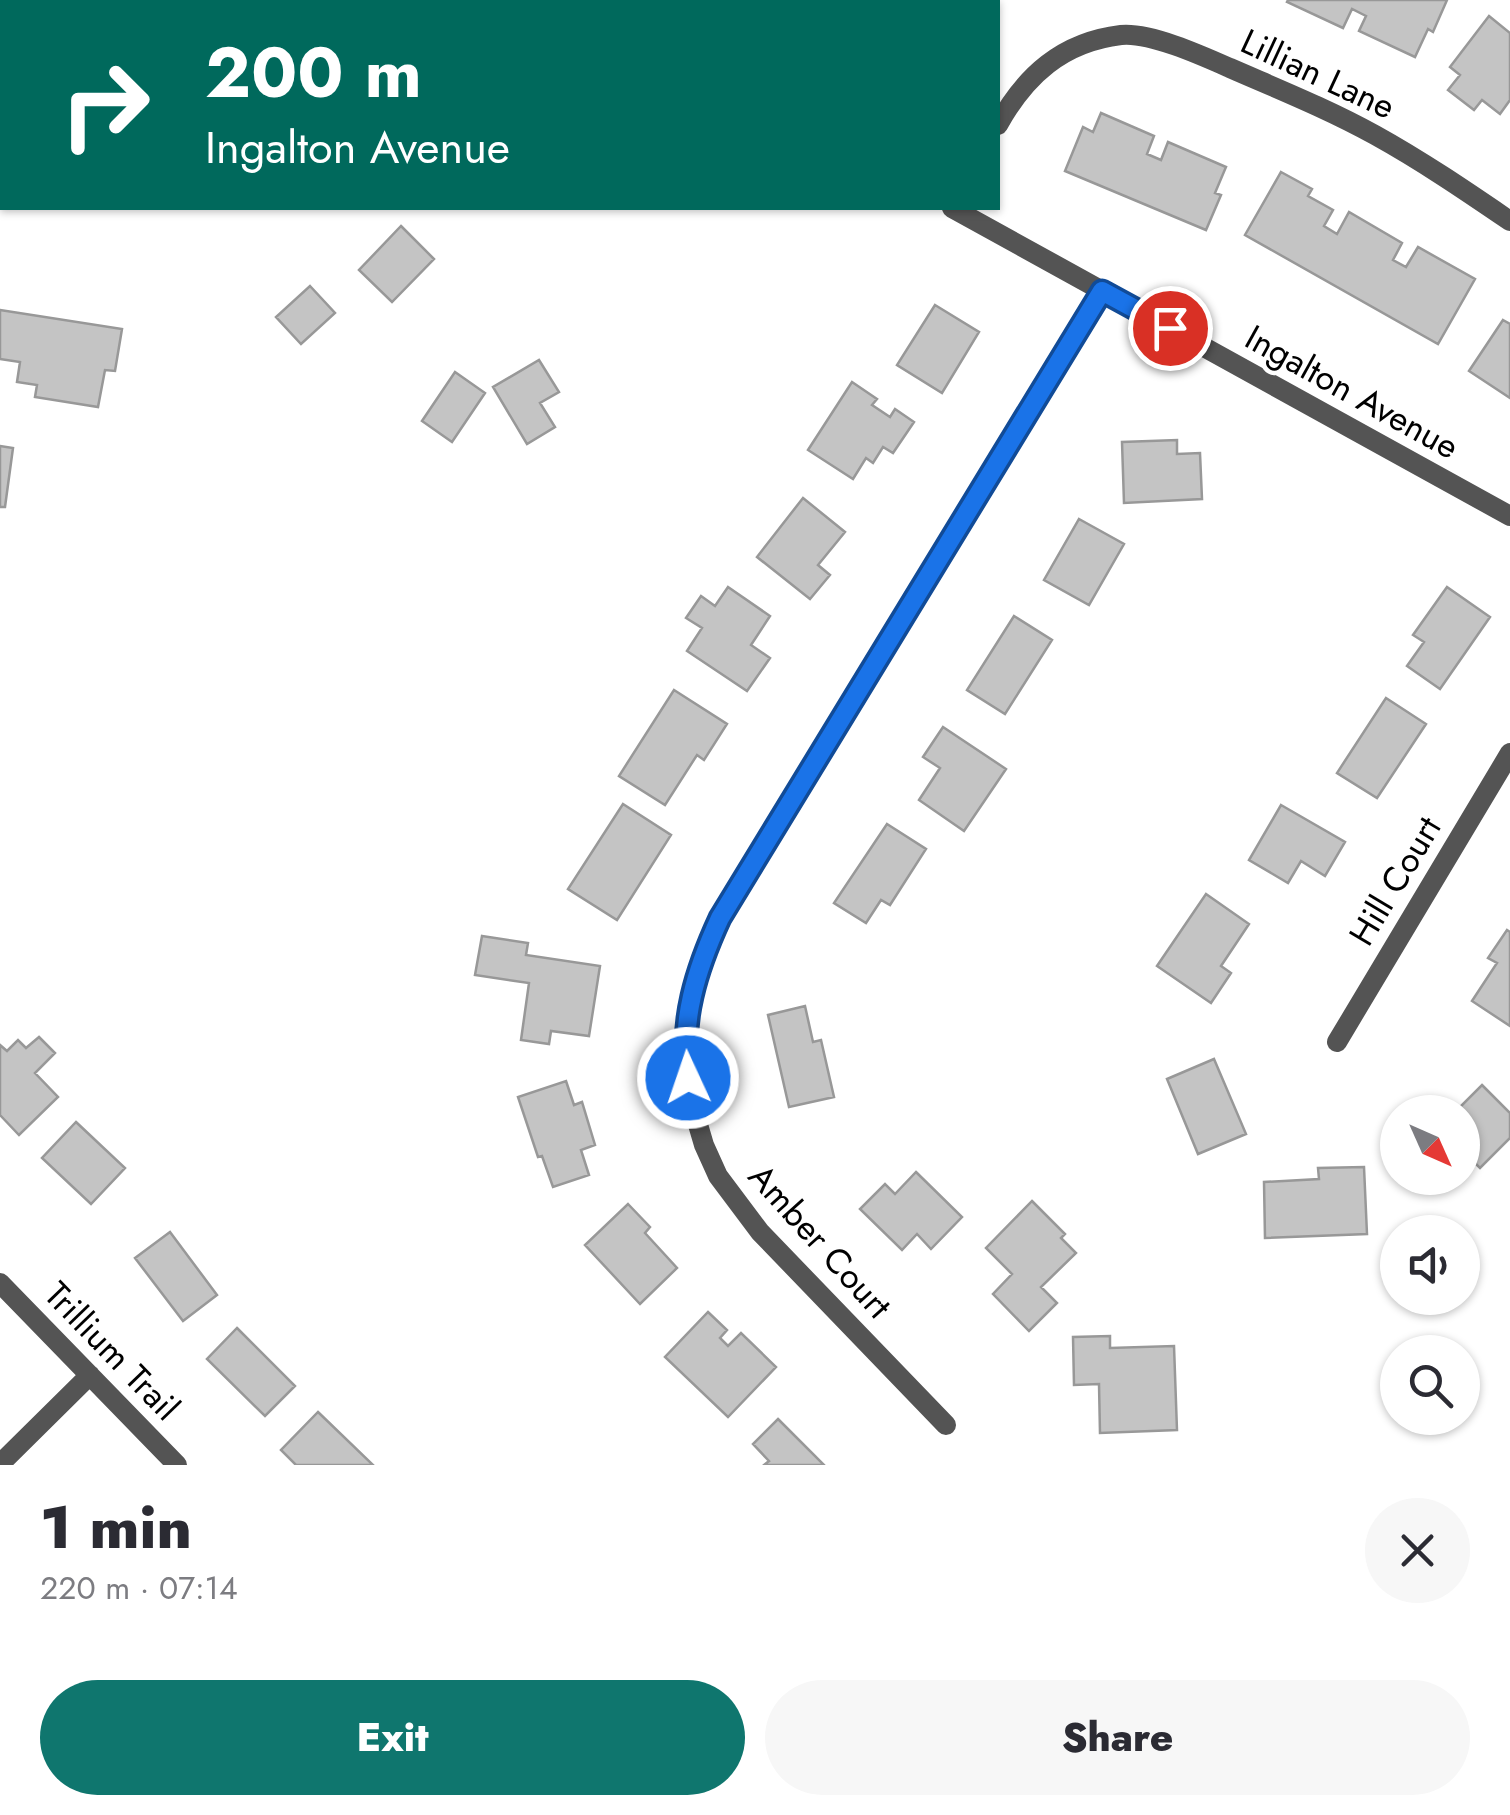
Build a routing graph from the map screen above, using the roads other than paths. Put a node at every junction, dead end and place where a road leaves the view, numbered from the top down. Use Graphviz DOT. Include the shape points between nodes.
graph roads {
  1 [pos="1000,123"];
  2 [pos="956,210"];
  3 [pos="1510,221"];
  4 [pos="1102,291"];
  5 [pos="1510,516"];
  6 [pos="1510,754"];
  7 [pos="1337,1042"];
  8 [pos="0,1282"];
  9 [pos="90,1375"];
  10 [pos="946,1425"];
  11 [pos="0,1464"];
  12 [pos="178,1465"];
  1 -- 3 [label="street, Lillian Lane" via="1042,66 1124,34 1192,51 1319,107 1436,170"];
  2 -- 4 [label="street, Ingalton Avenue"];
  4 -- 5 [label="street, Ingalton Avenue"];
  4 -- 10 [label="street, Amber Court" via="720,918 702,956 683,1044 704,1145 736,1204"];
  6 -- 7 [label="street, Hill Court"];
  8 -- 9 [label="street, Trillium Trail"];
  9 -- 11 [label="street"];
  9 -- 12 [label="street, Trillium Trail"];
}
